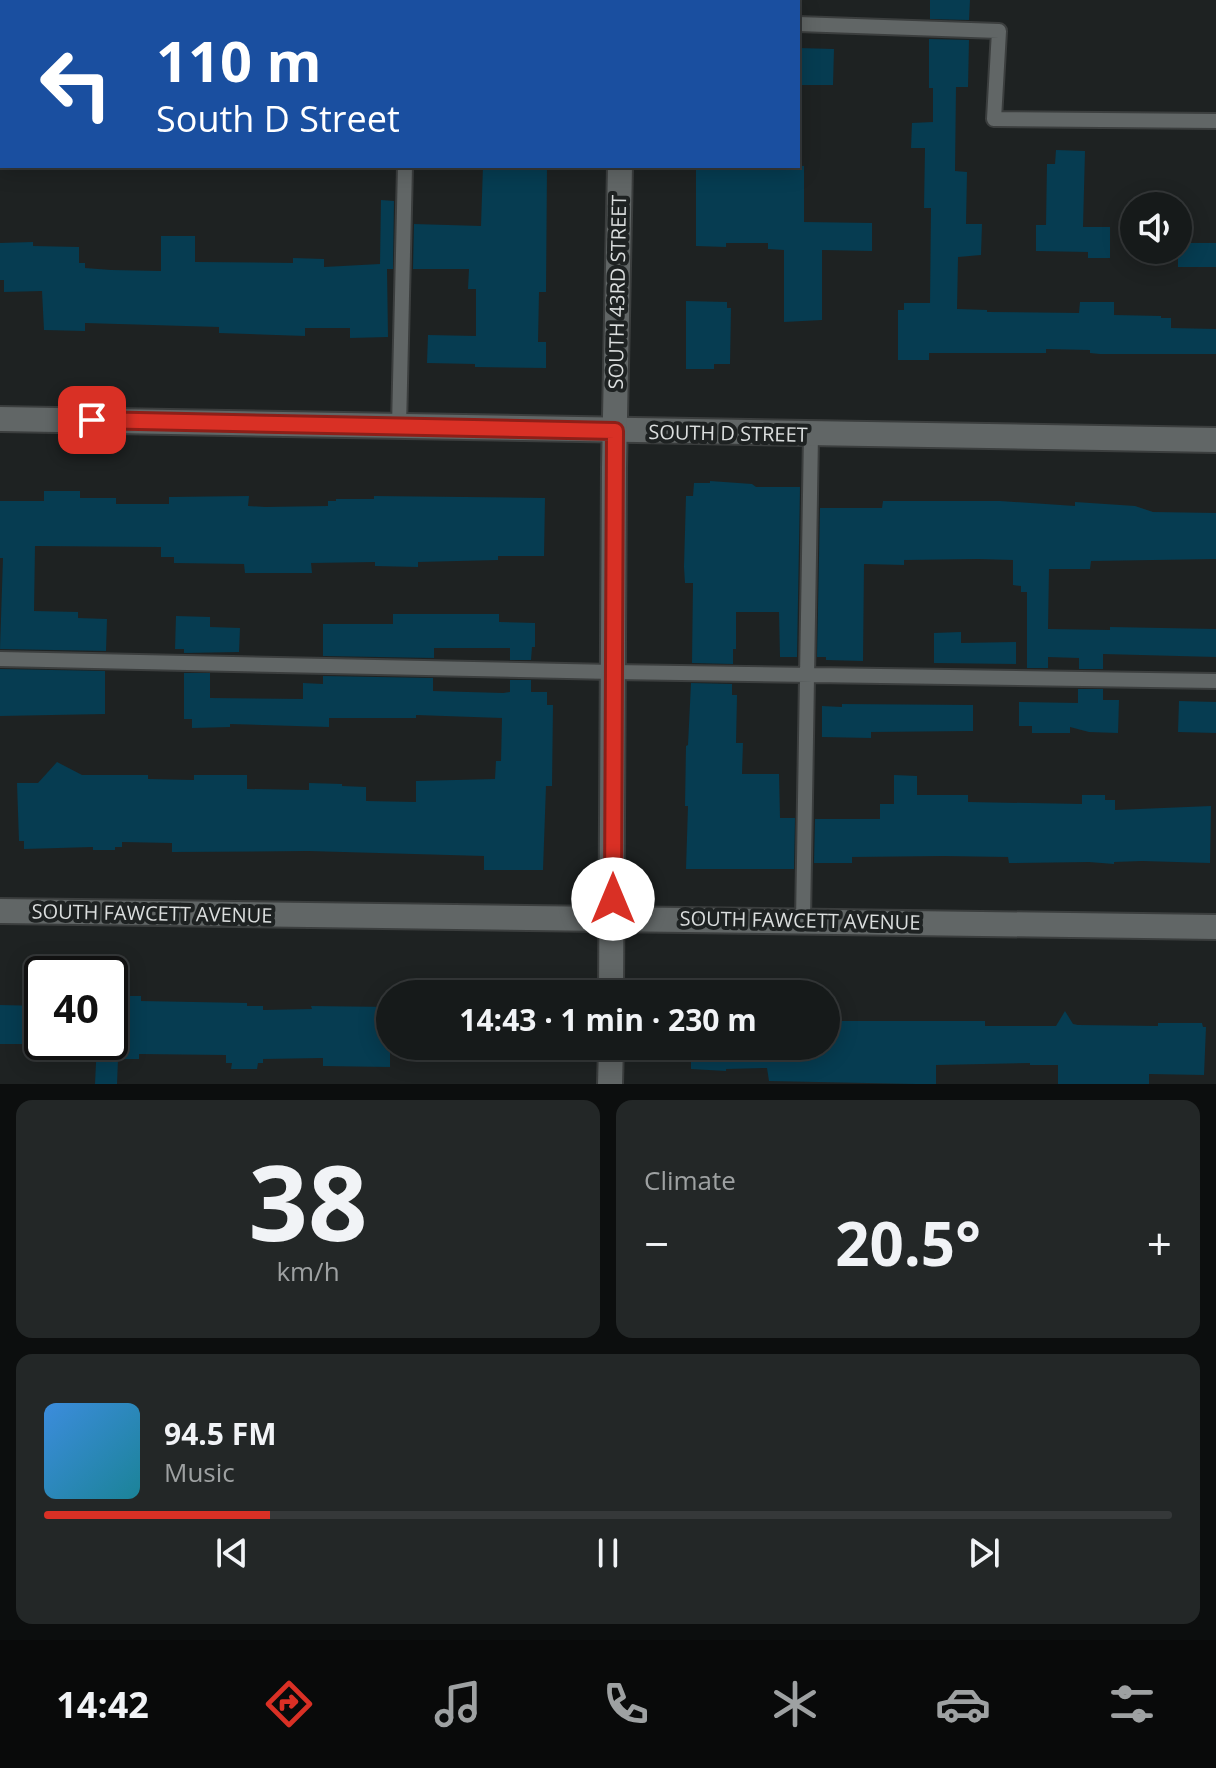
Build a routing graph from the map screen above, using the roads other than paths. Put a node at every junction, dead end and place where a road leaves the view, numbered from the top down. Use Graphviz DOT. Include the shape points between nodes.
graph roads {
  1 [pos="800,24"];
  2 [pos="1216,121"];
  3 [pos="405,168"];
  4 [pos="620,168"];
  5 [pos="0,419"];
  6 [pos="399,427"];
  7 [pos="615,431"];
  8 [pos="811,434"];
  9 [pos="1216,440"];
  10 [pos="0,659"];
  11 [pos="613,672"];
  12 [pos="807,674"];
  13 [pos="1216,681"];
  14 [pos="0,911"];
  15 [pos="613,918"];
  16 [pos="803,921"];
  17 [pos="1216,927"];
  18 [pos="611,980"];
  19 [pos="611,1060"];
  20 [pos="610,1084"];
  1 -- 2 [label="lane" via="999,31 994,119"];
  3 -- 6 [label="lane"];
  4 -- 7 [label="street, SOUTH 43RD STREET"];
  5 -- 6 [label="street, SOUTH D STREET"];
  6 -- 7 [label="street, SOUTH D STREET"];
  7 -- 8 [label="street, SOUTH D STREET"];
  7 -- 11 [label="street, SOUTH 43RD STREET"];
  8 -- 9 [label="street, SOUTH D STREET"];
  8 -- 12 [label="lane"];
  10 -- 11 [label="lane"];
  11 -- 12 [label="lane"];
  11 -- 15 [label="street, SOUTH 43RD STREET"];
  12 -- 13 [label="lane"];
  12 -- 16 [label="lane"];
  14 -- 15 [label="street, SOUTH FAWCETT AVENUE"];
  15 -- 16 [label="street, SOUTH FAWCETT AVENUE"];
  15 -- 18 [label="street, SOUTH 43RD STREET"];
  16 -- 17 [label="street, SOUTH FAWCETT AVENUE"];
  19 -- 20 [label="street"];
}
